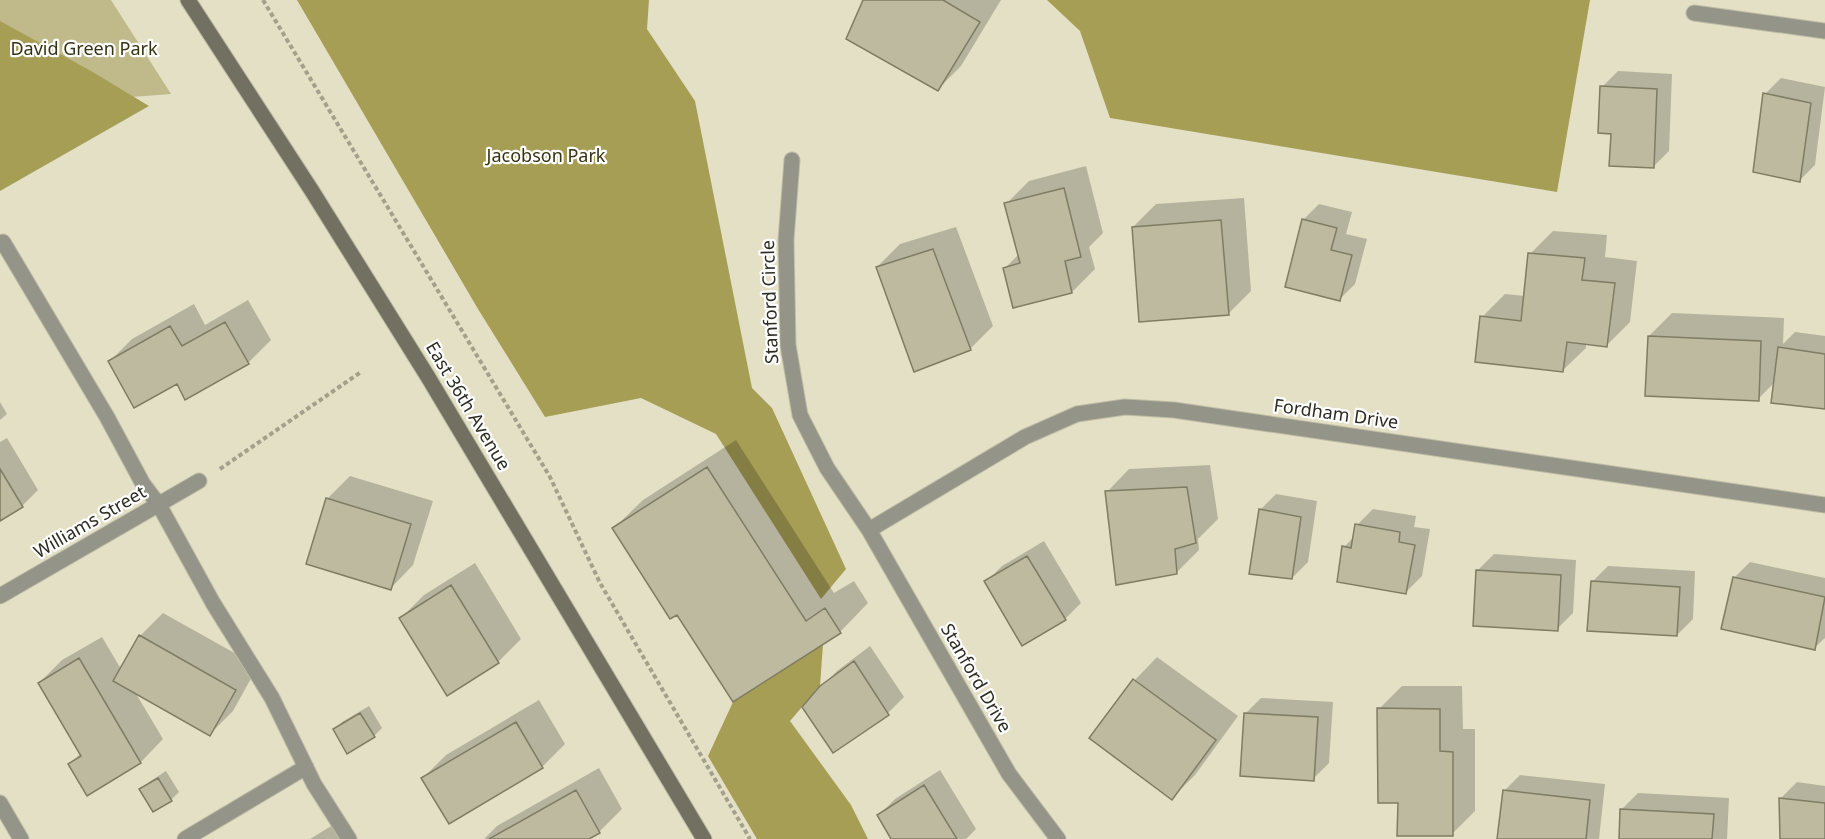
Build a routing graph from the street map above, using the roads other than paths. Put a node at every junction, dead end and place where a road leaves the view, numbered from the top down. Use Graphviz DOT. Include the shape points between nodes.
graph roads {
  1 [pos="188,0"];
  2 [pos="1694,13"];
  3 [pos="1825,31"];
  4 [pos="792,160"];
  5 [pos="3,242"];
  6 [pos="199,481"];
  7 [pos="159,505"];
  8 [pos="1825,505"];
  9 [pos="869,530"];
  10 [pos="0,596"];
  11 [pos="306,767"];
  12 [pos="0,803"];
  13 [pos="21,839"];
  14 [pos="185,839"];
  15 [pos="349,839"];
  16 [pos="704,839"];
  17 [pos="1058,839"];
  1 -- 16 [label="main road, East 36th Avenue" via="428,377"];
  2 -- 3 [label="street"];
  4 -- 9 [label="street, Stanford Circle" via="786,240 788,345 800,415 827,468"];
  5 -- 7 [label="street" via="108,417 143,484"];
  6 -- 7 [label="street, Williams Street"];
  7 -- 10 [label="street, Williams Street"];
  7 -- 11 [label="street" via="272,698"];
  8 -- 9 [label="street, Fordham Drive" via="1186,412 1125,407 1077,414 1025,437"];
  9 -- 17 [label="street, Stanford Drive" via="1009,774"];
  11 -- 14 [label="street"];
  11 -- 15 [label="street"];
  12 -- 13 [label="street"];
}
